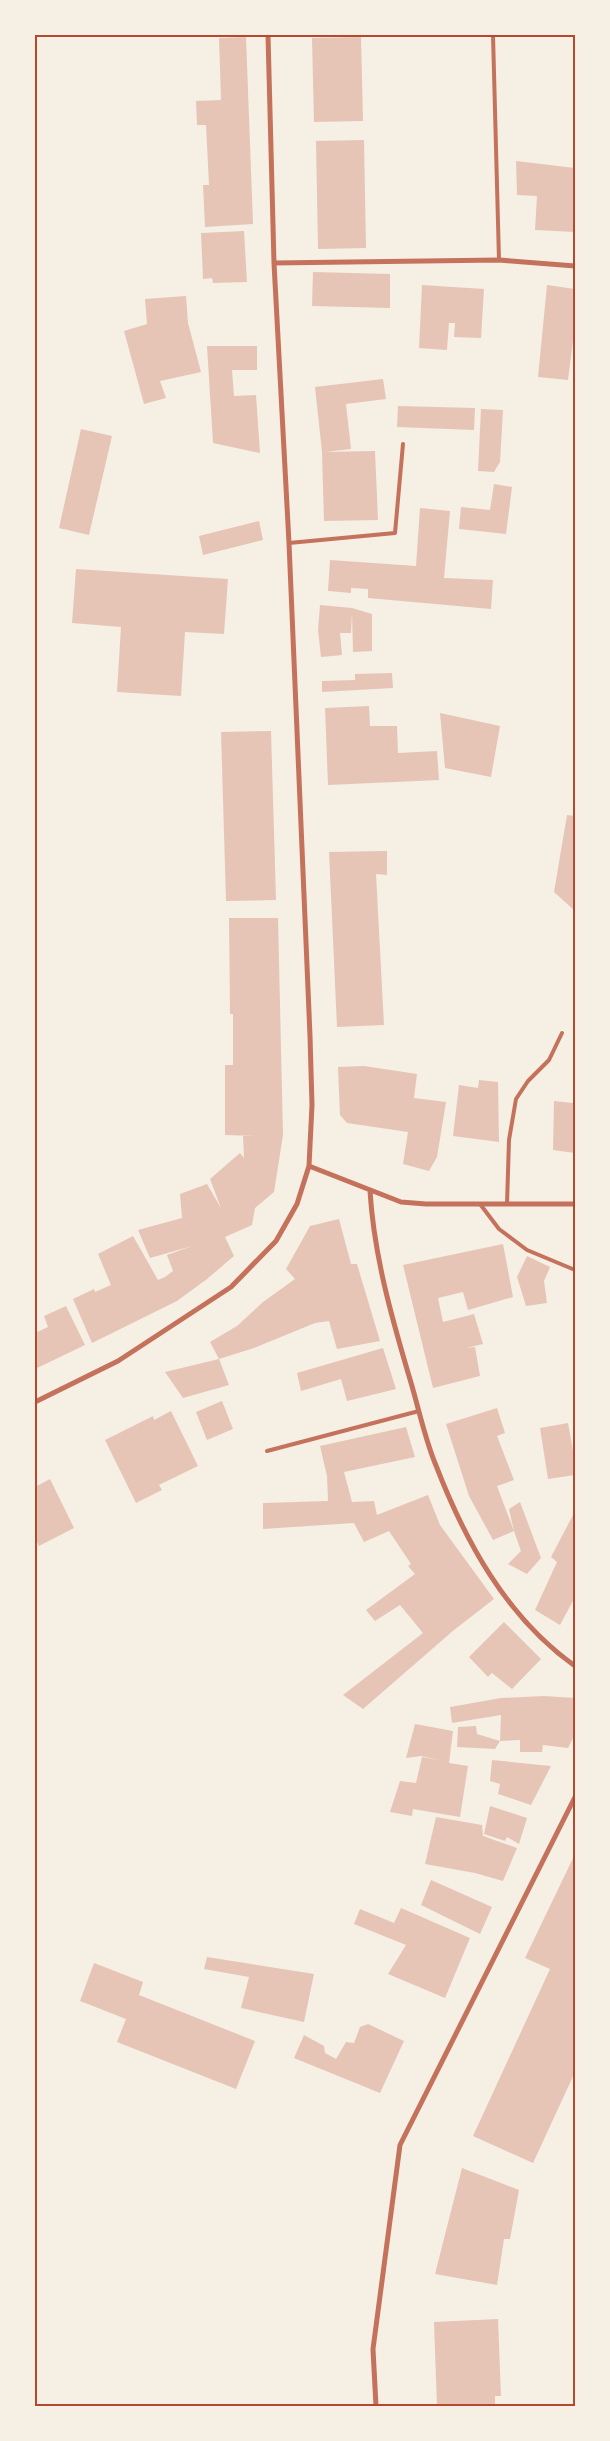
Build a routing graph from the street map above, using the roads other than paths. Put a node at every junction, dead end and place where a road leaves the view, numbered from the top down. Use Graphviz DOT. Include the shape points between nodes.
graph roads {
  1 [pos="268,35"];
  2 [pos="493,35"];
  3 [pos="499,260"];
  4 [pos="274,263"];
  5 [pos="575,266"];
  6 [pos="403,444"];
  7 [pos="289,543"];
  8 [pos="562,1033"];
  9 [pos="309,1166"];
  10 [pos="370,1191"];
  11 [pos="480,1204"];
  12 [pos="506,1204"];
  13 [pos="575,1204"];
  14 [pos="575,1270"];
  15 [pos="35,1402"];
  16 [pos="419,1410"];
  17 [pos="267,1452"];
  18 [pos="575,1666"];
  19 [pos="575,1797"];
  20 [pos="376,2406"];
  1 -- 4 [label="street"];
  2 -- 3 [label="lane"];
  3 -- 4 [label="street"];
  3 -- 5 [label="street"];
  4 -- 7 [label="street"];
  6 -- 7 [label="lane" via="395,533"];
  7 -- 9 [label="street" via="312,1105"];
  8 -- 12 [label="lane" via="549,1060 516,1099 509,1140"];
  9 -- 10 [label="street"];
  9 -- 15 [label="street" via="297,1204 276,1241 231,1287 118,1361"];
  10 -- 11 [label="street" via="401,1202"];
  10 -- 16 [label="street" via="372,1221 388,1304"];
  11 -- 12 [label="street"];
  11 -- 14 [label="lane" via="499,1229 527,1250"];
  12 -- 13 [label="street"];
  16 -- 17 [label="lane"];
  16 -- 18 [label="street" via="434,1462 459,1519 491,1578 521,1619"];
  19 -- 20 [label="street" via="400,2145 373,2349"];
}
